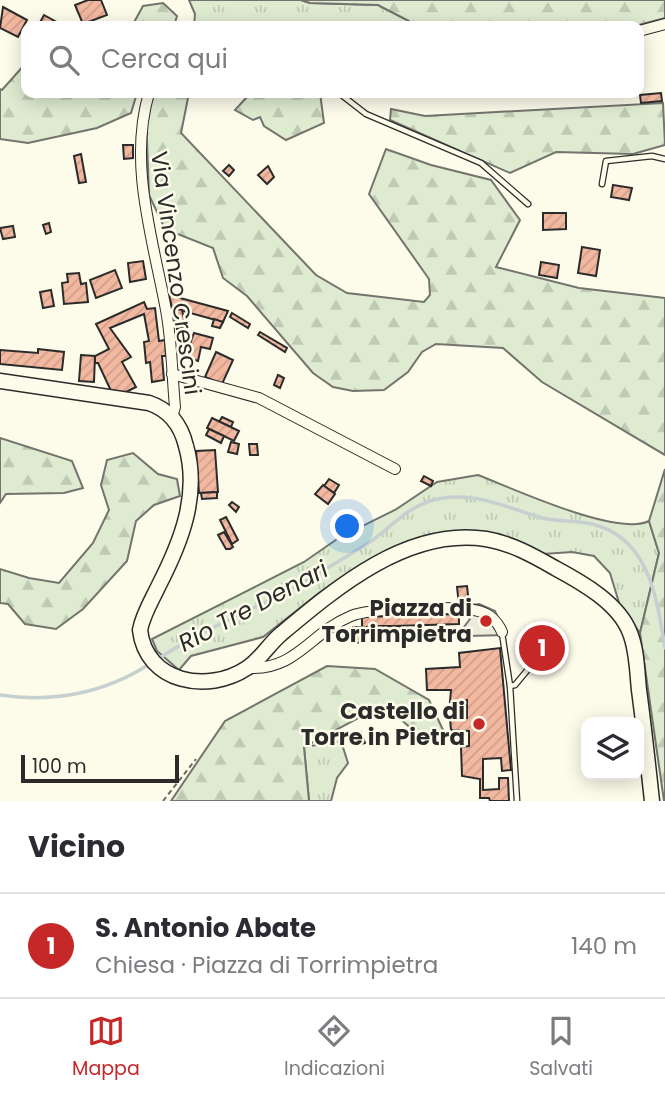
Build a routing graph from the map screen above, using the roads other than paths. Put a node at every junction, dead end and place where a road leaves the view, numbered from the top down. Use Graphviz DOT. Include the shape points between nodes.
graph roads {
  1 [pos="665,24"];
  2 [pos="644,30"];
  3 [pos="148,98"];
  4 [pos="345,98"];
  5 [pos="665,159"];
  6 [pos="602,184"];
  7 [pos="528,204"];
  8 [pos="172,374"];
  9 [pos="0,382"];
  10 [pos="172,417"];
  11 [pos="395,469"];
  12 [pos="502,632"];
  13 [pos="530,667"];
  14 [pos="249,668"];
  15 [pos="510,686"];
  16 [pos="517,801"];
  17 [pos="652,801"];
  1 -- 2 [label="street"];
  3 -- 8 [label="street, Via Vincenzo Crescini" via="140,131 140,163 167,314"];
  4 -- 7 [label="lane" via="366,114 481,163"];
  5 -- 6 [label="lane" via="606,161"];
  8 -- 10 [label="street, Via Vincenzo Crescini"];
  8 -- 11 [label="street" via="259,398"];
  9 -- 10 [label="street" via="144,402"];
  10 -- 14 [label="street" via="188,455 189,506 174,555 142,620 142,640 157,666 170,677 201,682"];
  12 -- 14 [label="street" via="491,616 475,610 368,611 336,624 280,665"];
  12 -- 15 [label="lane"];
  13 -- 15 [label="lane"];
  14 -- 17 [label="street" via="275,639 314,608 397,553 445,538 510,546 584,584 626,624 634,650"];
  15 -- 16 [label="lane"];
}
